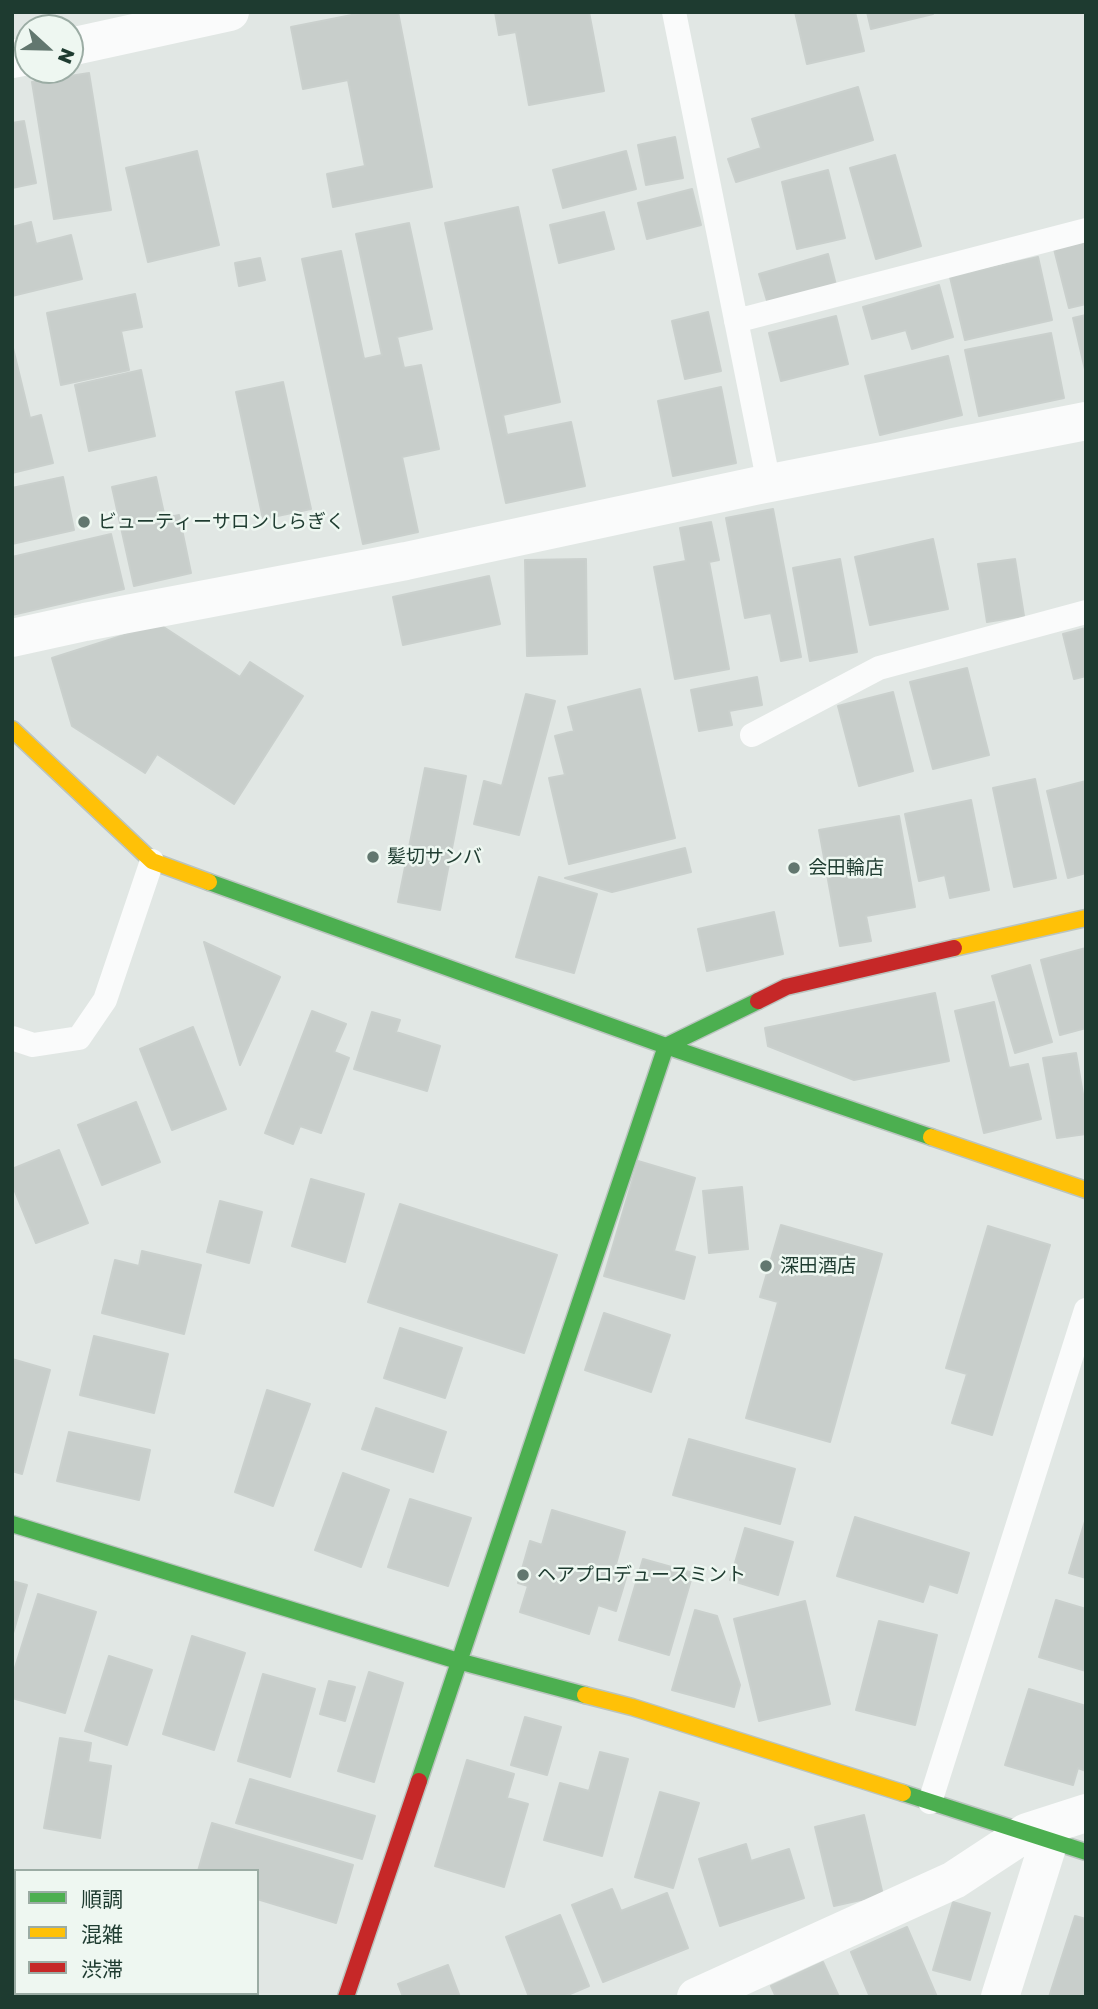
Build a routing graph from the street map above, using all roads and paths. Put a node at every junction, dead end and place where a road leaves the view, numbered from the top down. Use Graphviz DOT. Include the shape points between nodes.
graph roads {
  1 [pos="230,12"];
  2 [pos="674,12"];
  3 [pos="84,44"];
  4 [pos="1086,230"];
  5 [pos="736,321"];
  6 [pos="1086,421"];
  7 [pos="769,484"];
  8 [pos="1086,612"];
  9 [pos="12,638"];
  10 [pos="12,729"];
  11 [pos="751,735"];
  12 [pos="152,861"];
  13 [pos="1086,918"];
  14 [pos="12,1038"];
  15 [pos="666,1046"];
  16 [pos="1086,1190"];
  17 [pos="1086,1310"];
  18 [pos="12,1524"];
  19 [pos="458,1661"];
  20 [pos="930,1802"];
  21 [pos="1086,1813"];
  22 [pos="1038,1837"];
  23 [pos="1086,1852"];
  24 [pos="346,1997"];
  25 [pos="696,1997"];
  26 [pos="1000,1997"];
  1 -- 3 [label="street"];
  2 -- 5 [label="lane"];
  4 -- 5 [label="lane"];
  5 -- 7 [label="lane"];
  6 -- 7 [label="street"];
  7 -- 9 [label="street"];
  8 -- 11 [label="lane" via="880,668"];
  10 -- 12 [label="street"];
  12 -- 14 [label="lane" via="105,1000 79,1038 33,1045"];
  12 -- 15 [label="street"];
  13 -- 15 [label="street" via="786,987"];
  15 -- 16 [label="street"];
  15 -- 19 [label="street"];
  17 -- 20 [label="lane"];
  18 -- 19 [label="street"];
  19 -- 20 [label="street" via="632,1707"];
  19 -- 24 [label="street"];
  20 -- 22 [label="street"];
  21 -- 22 [label="street"];
  22 -- 23 [label="street"];
  22 -- 25 [label="street"];
  22 -- 26 [label="street"];
}
